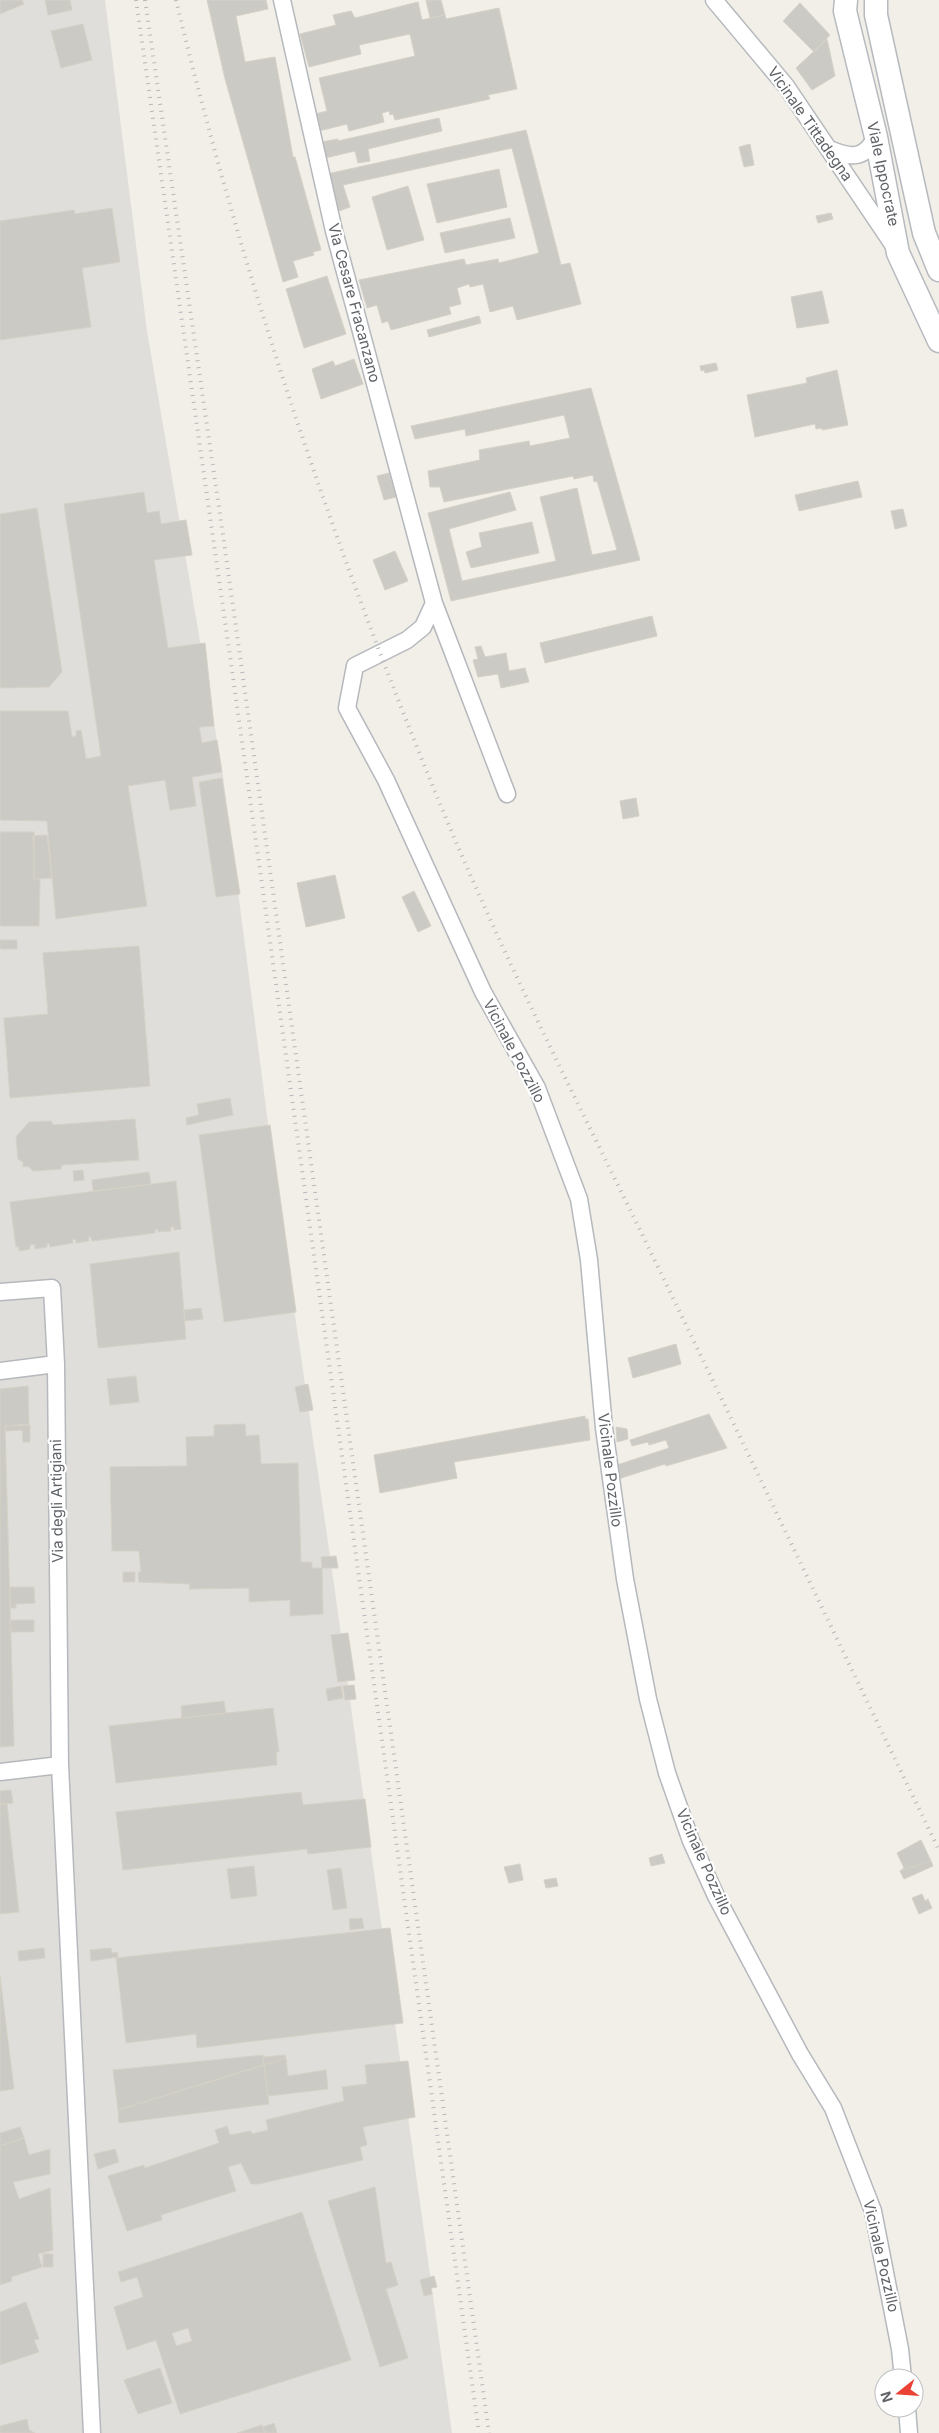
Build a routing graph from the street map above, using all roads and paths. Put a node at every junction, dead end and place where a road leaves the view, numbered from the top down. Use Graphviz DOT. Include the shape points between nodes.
graph roads {
  1 [pos="282,0"];
  2 [pos="714,0"];
  3 [pos="846,0"];
  4 [pos="876,0"];
  5 [pos="876,137"];
  6 [pos="829,149"];
  7 [pos="898,253"];
  8 [pos="939,270"];
  9 [pos="939,342"];
  10 [pos="434,603"];
  11 [pos="507,794"];
  12 [pos="0,1292"];
  13 [pos="56,1364"];
  14 [pos="0,1371"];
  15 [pos="60,1765"];
  16 [pos="0,1772"];
  17 [pos="902,2368"];
  18 [pos="907,2418"];
  19 [pos="92,2433"];
  20 [pos="909,2433"];
  1 -- 10 [label="street, Via Cesare Fracanzano" via="334,231"];
  2 -- 6 [label="street, Vicinale Tittadegna" via="786,86"];
  3 -- 5 [label="street, Viale Ippocrate" via="845,11"];
  4 -- 8 [label="street, Viale Ippocrate" via="876,15 924,233"];
  5 -- 6 [label="street" via="870,149 858,155 846,156"];
  5 -- 7 [label="street, Viale Ippocrate"];
  6 -- 7 [label="street, Vicinale Tittadegna"];
  7 -- 9 [label="street, Viale Ippocrate"];
  10 -- 11 [label="street, Via Cesare Fracanzano"];
  10 -- 17 [label="street, Vicinale Pozzillo" via="423,627 408,640 355,666 347,708 386,780 483,992 537,1088 579,1199 589,1260 604,1428 625,1579 648,1699 667,1773 691,1841 716,1896 800,2054 834,2108 873,2211"];
  12 -- 13 [label="street, Via degli Artigiani" via="52,1288"];
  13 -- 14 [label="street"];
  13 -- 15 [label="street, Via degli Artigiani"];
  15 -- 16 [label="street"];
  15 -- 19 [label="street, Via degli Artigiani"];
  18 -- 20 [label="street"];
}
